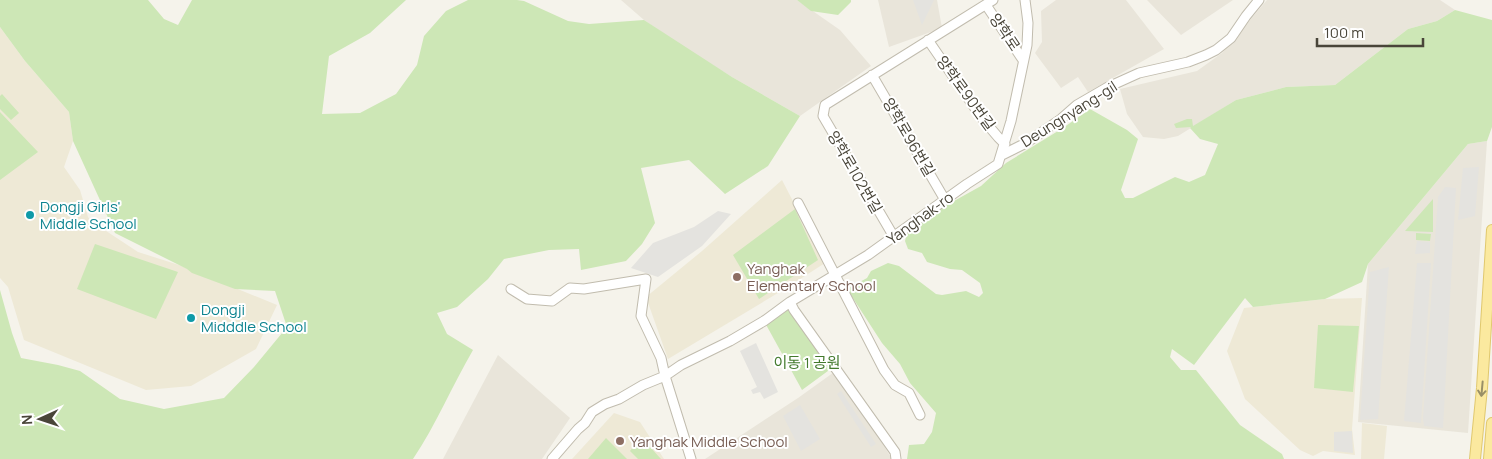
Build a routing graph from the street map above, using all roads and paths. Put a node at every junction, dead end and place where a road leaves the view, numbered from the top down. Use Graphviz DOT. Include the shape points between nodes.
graph roads {
  1 [pos="1026,0"];
  2 [pos="1259,0"];
  3 [pos="989,2"];
  4 [pos="928,40"];
  5 [pos="1023,60"];
  6 [pos="872,75"];
  7 [pos="1005,144"];
  8 [pos="1002,155"];
  9 [pos="946,200"];
  10 [pos="798,203"];
  11 [pos="1492,230"];
  12 [pos="894,237"];
  13 [pos="836,275"];
  14 [pos="511,289"];
  15 [pos="790,302"];
  16 [pos="665,376"];
  17 [pos="920,414"];
  18 [pos="1492,424"];
  19 [pos="1478,426"];
  20 [pos="552,459"];
  21 [pos="691,459"];
  22 [pos="896,459"];
  23 [pos="1475,459"];
  24 [pos="1489,459"];
  1 -- 5 [label="street, Yanghak-ro" via="1027,44"];
  2 -- 8 [label="street, Deungnyang-gil" via="1230,38 1216,50 1188,62 1139,73 1108,87 1026,143"];
  3 -- 4 [label="street"];
  3 -- 5 [label="street, 양학로"];
  4 -- 6 [label="street"];
  4 -- 7 [label="street, 양학로90번길" via="981,117"];
  5 -- 7 [label="street, Yanghak-ro"];
  6 -- 9 [label="street, 양학로96번길"];
  6 -- 12 [label="street, 양학로102번길" via="825,105 823,116"];
  7 -- 8 [label="street, Yanghak-ro"];
  8 -- 9 [label="street, Yanghak-ro" via="998,164"];
  9 -- 12 [label="street, Yanghak-ro"];
  10 -- 13 [label="street"];
  11 -- 19 [label="main road, one-way"];
  12 -- 13 [label="street, Yanghak-ro"];
  13 -- 15 [label="street, Yanghak-ro"];
  13 -- 17 [label="street" via="884,370 895,385 909,393"];
  14 -- 16 [label="street" via="527,299 552,300 570,288 584,289 646,279 641,316 661,358"];
  15 -- 16 [label="street, Yanghak-ro" via="730,341"];
  15 -- 22 [label="street" via="895,452"];
  16 -- 20 [label="street, Yanghak-ro" via="592,412"];
  16 -- 21 [label="street"];
  18 -- 19 [label="main road"];
  18 -- 24 [label="main road"];
  19 -- 23 [label="main road"];
}
